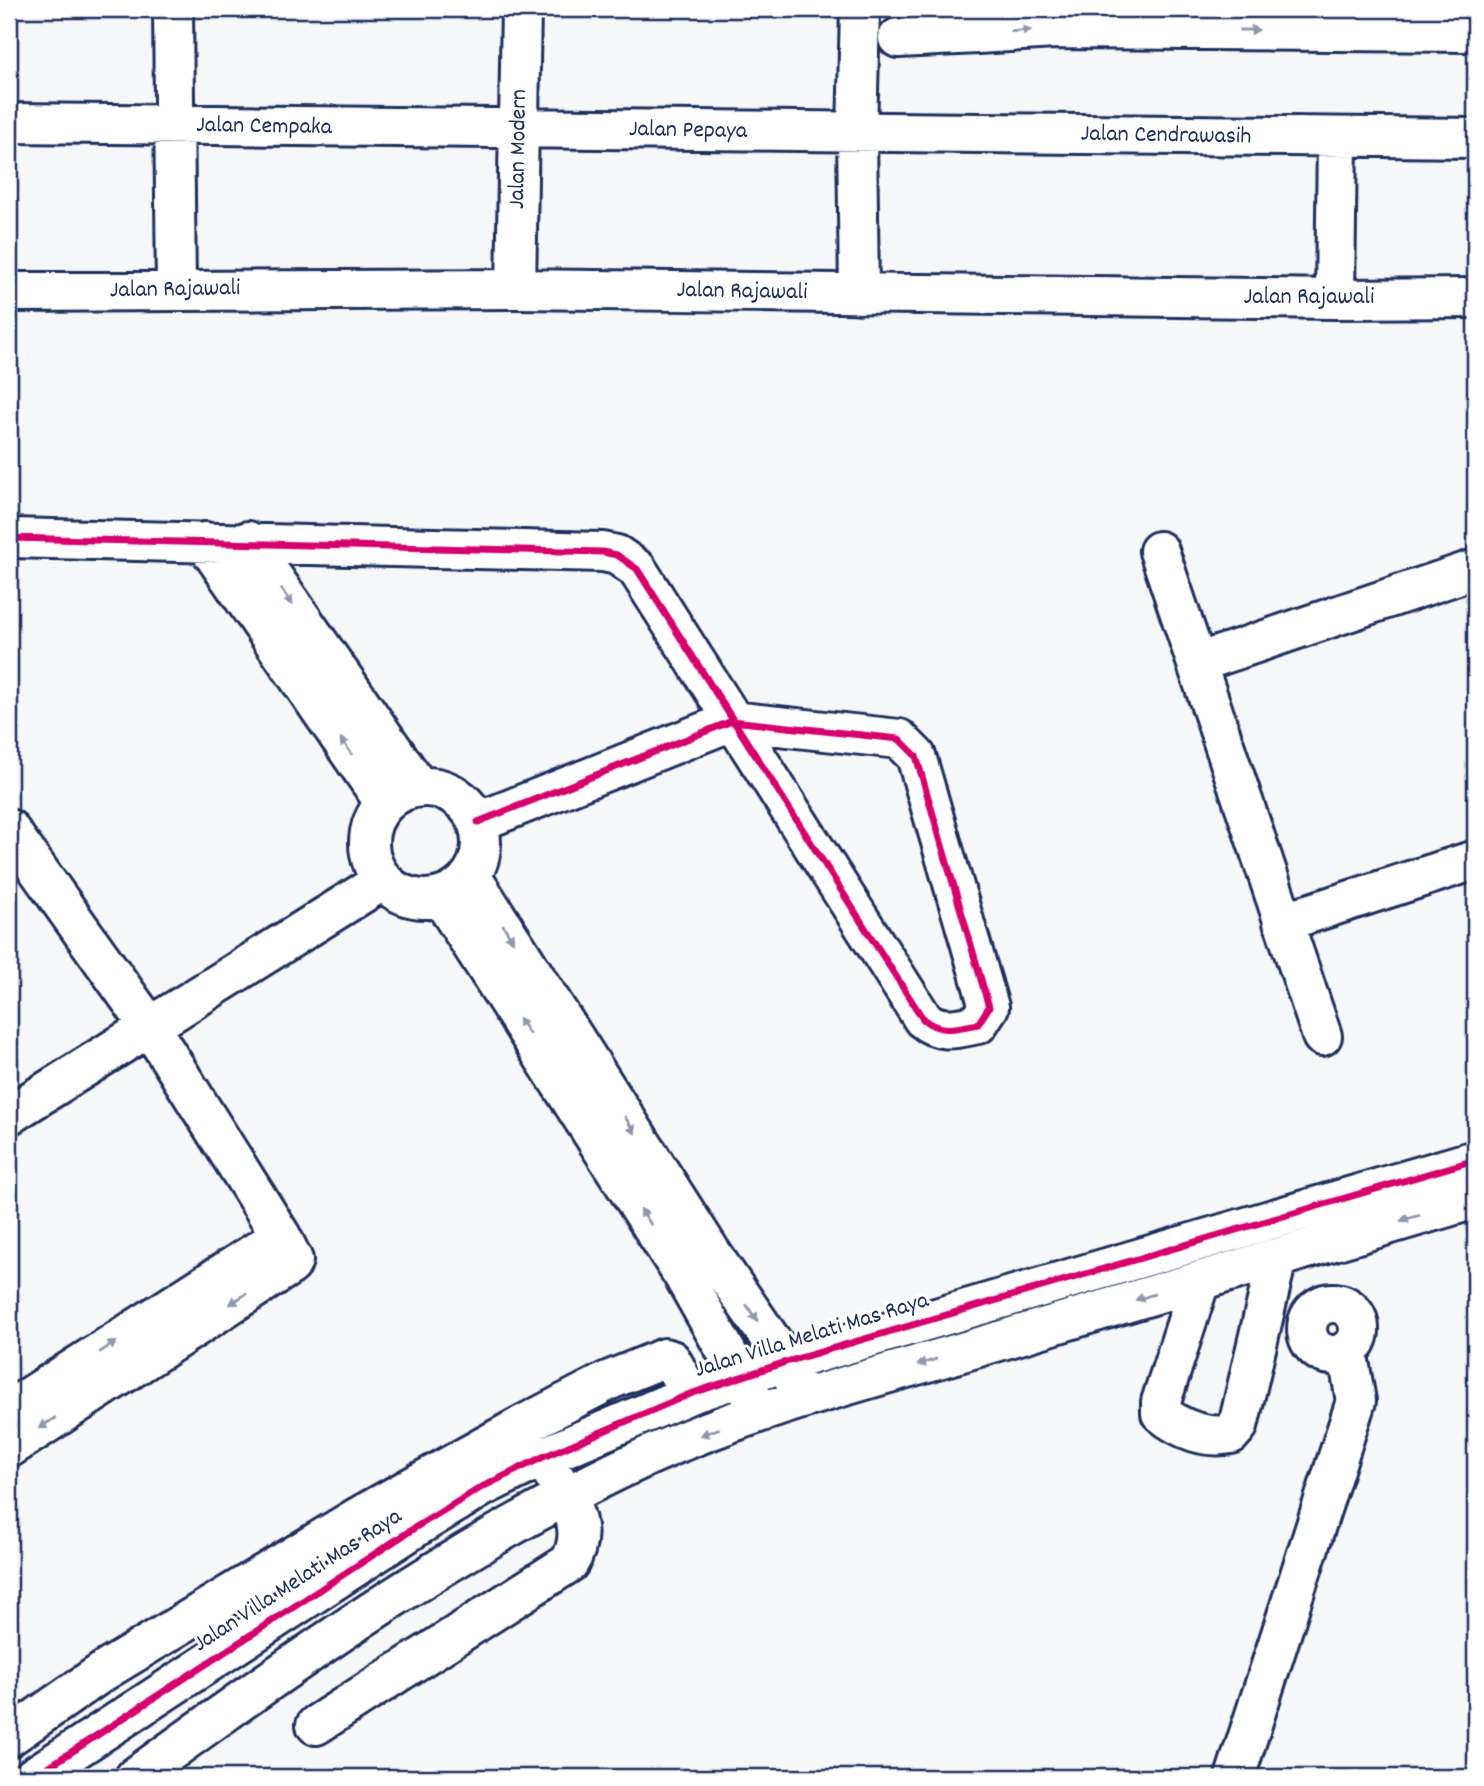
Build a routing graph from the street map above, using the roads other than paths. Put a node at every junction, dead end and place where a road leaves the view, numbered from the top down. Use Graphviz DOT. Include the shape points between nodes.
graph roads {
  1 [pos="173,9"];
  2 [pos="521,9"];
  3 [pos="860,9"];
  4 [pos="978,21"];
  5 [pos="1475,32"];
  6 [pos="898,38"];
  7 [pos="9,123"];
  8 [pos="172,125"];
  9 [pos="520,130"];
  10 [pos="857,133"];
  11 [pos="1337,138"];
  12 [pos="1475,138"];
  13 [pos="516,289"];
  14 [pos="176,290"];
  15 [pos="9,292"];
  16 [pos="859,294"];
  17 [pos="1475,298"];
  18 [pos="1335,299"];
  19 [pos="9,538"];
  20 [pos="248,541"];
  21 [pos="205,542"];
  22 [pos="1159,551"];
  23 [pos="1475,569"];
  24 [pos="1197,663"];
  25 [pos="732,721"];
  26 [pos="401,794"];
  27 [pos="478,822"];
  28 [pos="9,829"];
  29 [pos="1475,860"];
  30 [pos="382,881"];
  31 [pos="456,886"];
  32 [pos="1283,922"];
  33 [pos="150,1027"];
  34 [pos="1322,1036"];
  35 [pos="9,1115"];
  36 [pos="1475,1160"];
  37 [pos="1475,1199"];
  38 [pos="281,1236"];
  39 [pos="1277,1258"];
  40 [pos="1200,1281"];
  41 [pos="1347,1350"];
  42 [pos="786,1362"];
  43 [pos="742,1378"];
  44 [pos="690,1394"];
  45 [pos="802,1399"];
  46 [pos="9,1409"];
  47 [pos="760,1413"];
  48 [pos="521,1426"];
  49 [pos="9,1448"];
  50 [pos="543,1457"];
  51 [pos="565,1495"];
  52 [pos="358,1517"];
  53 [pos="380,1550"];
  54 [pos="231,1596"];
  55 [pos="255,1632"];
  56 [pos="104,1671"];
  57 [pos="282,1673"];
  58 [pos="132,1713"];
  59 [pos="316,1725"];
  60 [pos="9,1737"];
  61 [pos="9,1763"];
  62 [pos="19,1777"];
  63 [pos="33,1777"];
  64 [pos="135,1777"];
  65 [pos="1236,1777"];
  1 -- 8 [label="street"];
  2 -- 9 [label="street, Jalan Modern"];
  3 -- 10 [label="street"];
  4 -- 5 [label="street, one-way" via="1054,29"];
  4 -- 6 [label="street"];
  7 -- 8 [label="street, Jalan Cempaka"];
  8 -- 9 [label="street, Jalan Cempaka"];
  8 -- 14 [label="street"];
  9 -- 10 [label="street, Jalan Pepaya"];
  9 -- 13 [label="street, Jalan Modern"];
  10 -- 11 [label="street, Jalan Cendrawasih"];
  10 -- 16 [label="street"];
  11 -- 12 [label="street, Jalan Cendrawasih"];
  11 -- 18 [label="street"];
  13 -- 14 [label="street, Jalan Rajawali"];
  13 -- 16 [label="street, Jalan Rajawali"];
  14 -- 15 [label="street, Jalan Rajawali"];
  16 -- 18 [label="street, Jalan Rajawali"];
  17 -- 18 [label="street, Jalan Rajawali"];
  19 -- 21 [label="street"];
  20 -- 21 [label="street"];
  20 -- 25 [label="street" via="617,555 637,569"];
  20 -- 26 [label="street, one-way"];
  26 -- 21 [label="street, one-way"];
  22 -- 24 [label="street"];
  23 -- 24 [label="street"];
  24 -- 32 [label="street"];
  25 -- 25 [label="street" via="923,1019 932,1027 947,1030 978,1024 989,1007 916,756 909,746 899,739"];
  25 -- 27 [label="street"];
  26 -- 27 [label="street" via="437,787 454,794"];
  26 -- 30 [label="street" via="374,818 368,835 369,854"];
  27 -- 31 [label="street" via="482,840 479,859"];
  28 -- 33 [label="street"];
  29 -- 32 [label="street"];
  30 -- 31 [label="street" via="404,896 422,900"];
  30 -- 33 [label="street"];
  31 -- 42 [label="street, one-way"];
  43 -- 31 [label="street, one-way"];
  32 -- 34 [label="street"];
  33 -- 35 [label="street"];
  33 -- 38 [label="street"];
  36 -- 42 [label="street, Jalan Villa Melati Mas Raya"];
  37 -- 39 [label="street, one-way"];
  46 -- 38 [label="street, one-way"];
  38 -- 49 [label="street, one-way" via="292,1255 291,1265"];
  39 -- 40 [label="street"];
  39 -- 40 [label="street" via="1238,1426 1231,1434 1220,1436 1207,1437 1161,1413"];
  40 -- 45 [label="street, one-way"];
  41 -- 65 [label="street" via="1356,1401"];
  42 -- 43 [label="street, Jalan Villa Melati Mas Raya"];
  42 -- 45 [label="street"];
  43 -- 44 [label="street, Jalan Villa Melati Mas Raya"];
  43 -- 47 [label="street"];
  44 -- 48 [label="street" via="671,1360 664,1358"];
  44 -- 50 [label="street, Jalan Villa Melati Mas Raya"];
  45 -- 47 [label="street"];
  47 -- 51 [label="street, one-way" via="653,1454"];
  48 -- 50 [label="street"];
  48 -- 52 [label="street"];
  50 -- 51 [label="street"];
  50 -- 53 [label="street, Jalan Villa Melati Mas Raya" via="482,1487"];
  51 -- 57 [label="street" via="456,1557"];
  51 -- 59 [label="street" via="576,1514 579,1532 569,1563"];
  52 -- 53 [label="street"];
  52 -- 54 [label="street"];
  53 -- 55 [label="street, Jalan Villa Melati Mas Raya"];
  54 -- 55 [label="street"];
  54 -- 56 [label="street"];
  55 -- 57 [label="street"];
  55 -- 58 [label="street, Jalan Villa Melati Mas Raya"];
  56 -- 58 [label="street"];
  56 -- 60 [label="street"];
  57 -- 64 [label="street"];
  58 -- 63 [label="street, Jalan Villa Melati Mas Raya"];
  61 -- 62 [label="street"];
}
